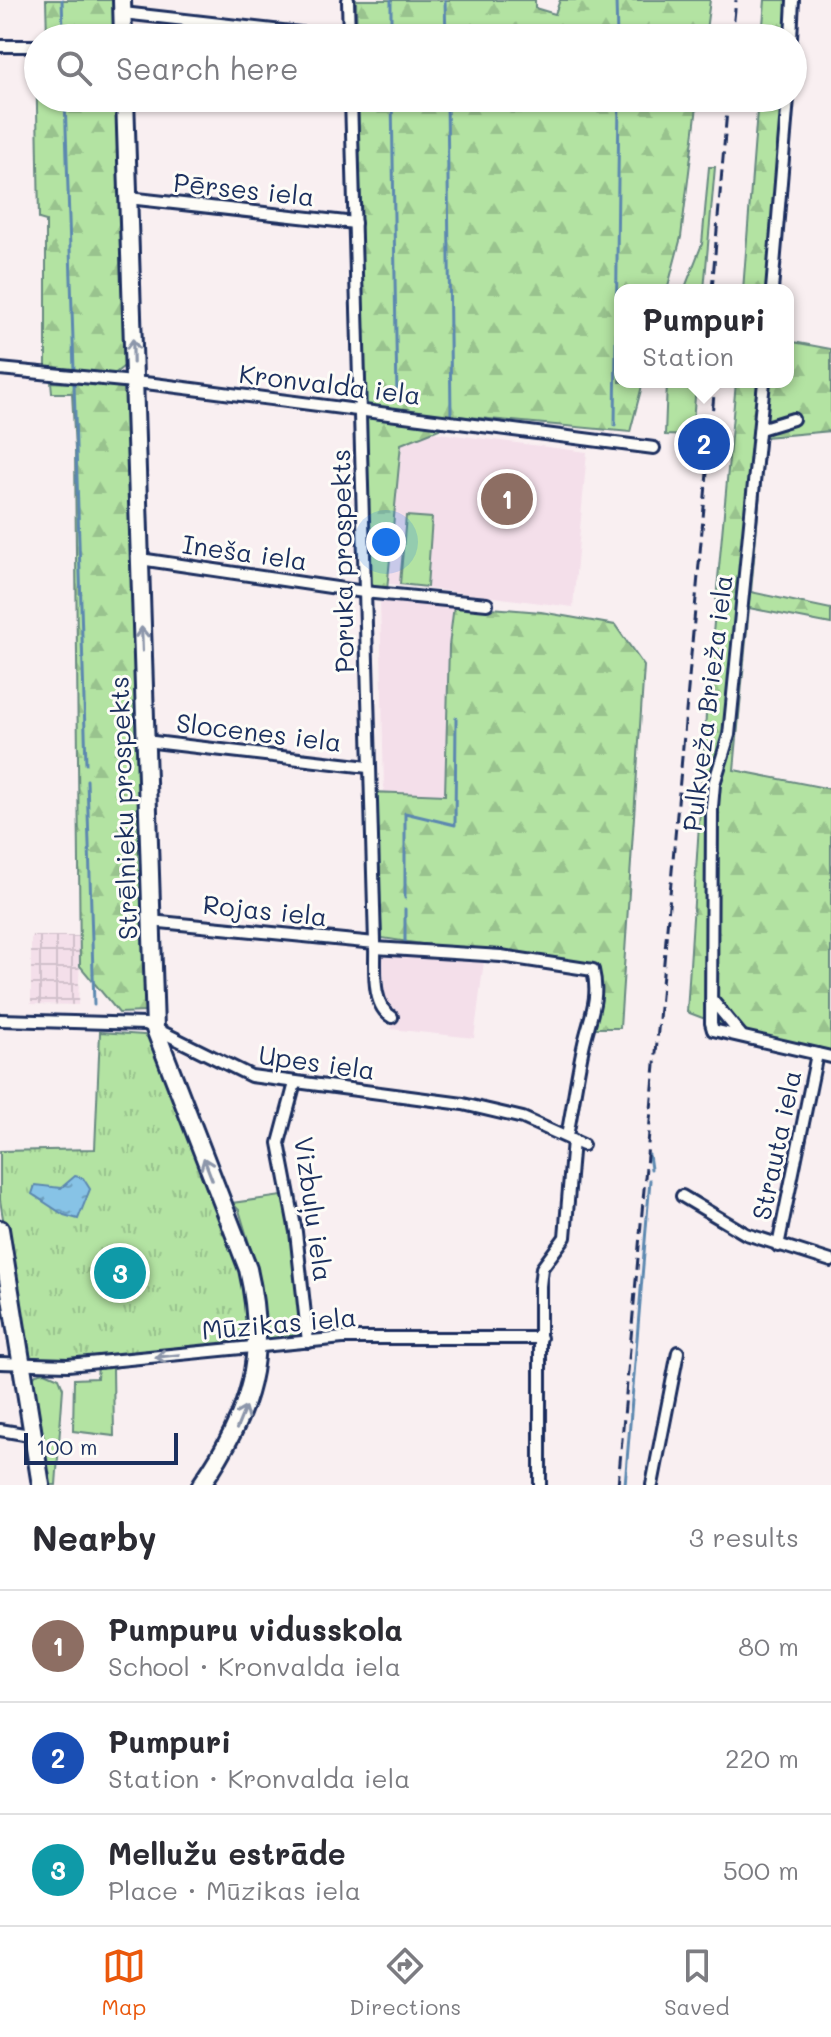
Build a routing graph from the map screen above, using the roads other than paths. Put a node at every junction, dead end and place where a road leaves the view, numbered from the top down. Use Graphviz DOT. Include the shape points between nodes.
graph roads {
  1 [pos="348,0"];
  2 [pos="793,0"];
  3 [pos="122,7"];
  4 [pos="245,24"];
  5 [pos="347,24"];
  6 [pos="792,24"];
  7 [pos="0,46"];
  8 [pos="24,46"];
  9 [pos="125,112"];
  10 [pos="351,112"];
  11 [pos="787,112"];
  12 [pos="128,198"];
  13 [pos="355,223"];
  14 [pos="772,284"];
  15 [pos="0,369"];
  16 [pos="134,382"];
  17 [pos="763,388"];
  18 [pos="361,409"];
  19 [pos="793,419"];
  20 [pos="760,429"];
  21 [pos="654,448"];
  22 [pos="140,559"];
  23 [pos="364,592"];
  24 [pos="487,604"];
  25 [pos="145,741"];
  26 [pos="368,767"];
  27 [pos="150,921"];
  28 [pos="375,946"];
  29 [pos="712,1000"];
  30 [pos="392,1017"];
  31 [pos="0,1020"];
  32 [pos="155,1029"];
  33 [pos="742,1037"];
  34 [pos="817,1054"];
  35 [pos="831,1057"];
  36 [pos="295,1083"];
  37 [pos="574,1140"];
  38 [pos="682,1196"];
  39 [pos="0,1229"];
  40 [pos="778,1246"];
  41 [pos="831,1261"];
  42 [pos="541,1338"];
  43 [pos="308,1342"];
  44 [pos="257,1347"];
  45 [pos="678,1352"];
  46 [pos="0,1363"];
  47 [pos="21,1366"];
  48 [pos="0,1430"];
  49 [pos="30,1435"];
  50 [pos="41,1485"];
  51 [pos="201,1485"];
  52 [pos="540,1485"];
  53 [pos="652,1485"];
  1 -- 5 [label="street"];
  2 -- 6 [label="street"];
  3 -- 4 [label="street"];
  7 -- 8 [label="street"];
  9 -- 12 [label="main road, Strēlnieku prospekts"];
  10 -- 13 [label="street, Poruka prospekts"];
  11 -- 14 [label="street"];
  12 -- 13 [label="street, Pērses iela"];
  16 -- 12 [label="main road, Strēlnieku prospekts, one-way"];
  13 -- 18 [label="street, Poruka prospekts"];
  15 -- 16 [label="street, Kronvalda iela"];
  16 -- 18 [label="street, Kronvalda iela"];
  16 -- 22 [label="main road, Strēlnieku prospekts"];
  17 -- 20 [label="street, Pulkveža Brieža iela"];
  18 -- 21 [label="street, Kronvalda iela"];
  18 -- 23 [label="street, Poruka prospekts"];
  19 -- 20 [label="street"];
  20 -- 29 [label="street, Pulkveža Brieža iela" via="729,735 712,807"];
  22 -- 23 [label="street, Ineša iela"];
  25 -- 22 [label="main road, Strēlnieku prospekts, one-way"];
  23 -- 24 [label="street, Ineša iela"];
  23 -- 26 [label="street, Poruka prospekts"];
  25 -- 26 [label="street, Slocenes iela"];
  25 -- 27 [label="main road, Strēlnieku prospekts"];
  26 -- 28 [label="street, Poruka prospekts"];
  27 -- 28 [label="street, Rojas iela"];
  27 -- 32 [label="main road, Strēlnieku prospekts"];
  28 -- 30 [label="street, Poruka prospekts" via="378,999"];
  28 -- 37 [label="street, Rojas iela" via="593,970 594,1014 584,1041"];
  29 -- 33 [label="street"];
  29 -- 33 [label="street, Pulkveža Brieža iela" via="713,1030"];
  31 -- 32 [label="street, Upes iela" via="146,1024"];
  32 -- 36 [label="street, Upes iela" via="242,1073"];
  44 -- 32 [label="main road, Strēlnieku prospekts, one-way" via="248,1269"];
  33 -- 34 [label="street"];
  34 -- 35 [label="street"];
  34 -- 40 [label="street, Strauta iela"];
  36 -- 37 [label="street, Upes iela" via="463,1104 523,1118"];
  36 -- 43 [label="street, Vizbuļu iela" via="279,1143"];
  37 -- 42 [label="street" via="565,1237 542,1268"];
  38 -- 40 [label="street" via="746,1234"];
  39 -- 47 [label="main road"];
  40 -- 41 [label="street"];
  42 -- 43 [label="street, Mūzikas iela" via="395,1336"];
  42 -- 52 [label="street"];
  43 -- 44 [label="street, Mūzikas iela"];
  44 -- 47 [label="street, Mūzikas iela, one-way"];
  51 -- 44 [label="main road, Strēlnieku prospekts, one-way" via="237,1428"];
  45 -- 53 [label="street"];
  46 -- 47 [label="street, Mūzikas iela"];
  47 -- 49 [label="main road"];
  48 -- 49 [label="street"];
  49 -- 50 [label="main road"];
}
